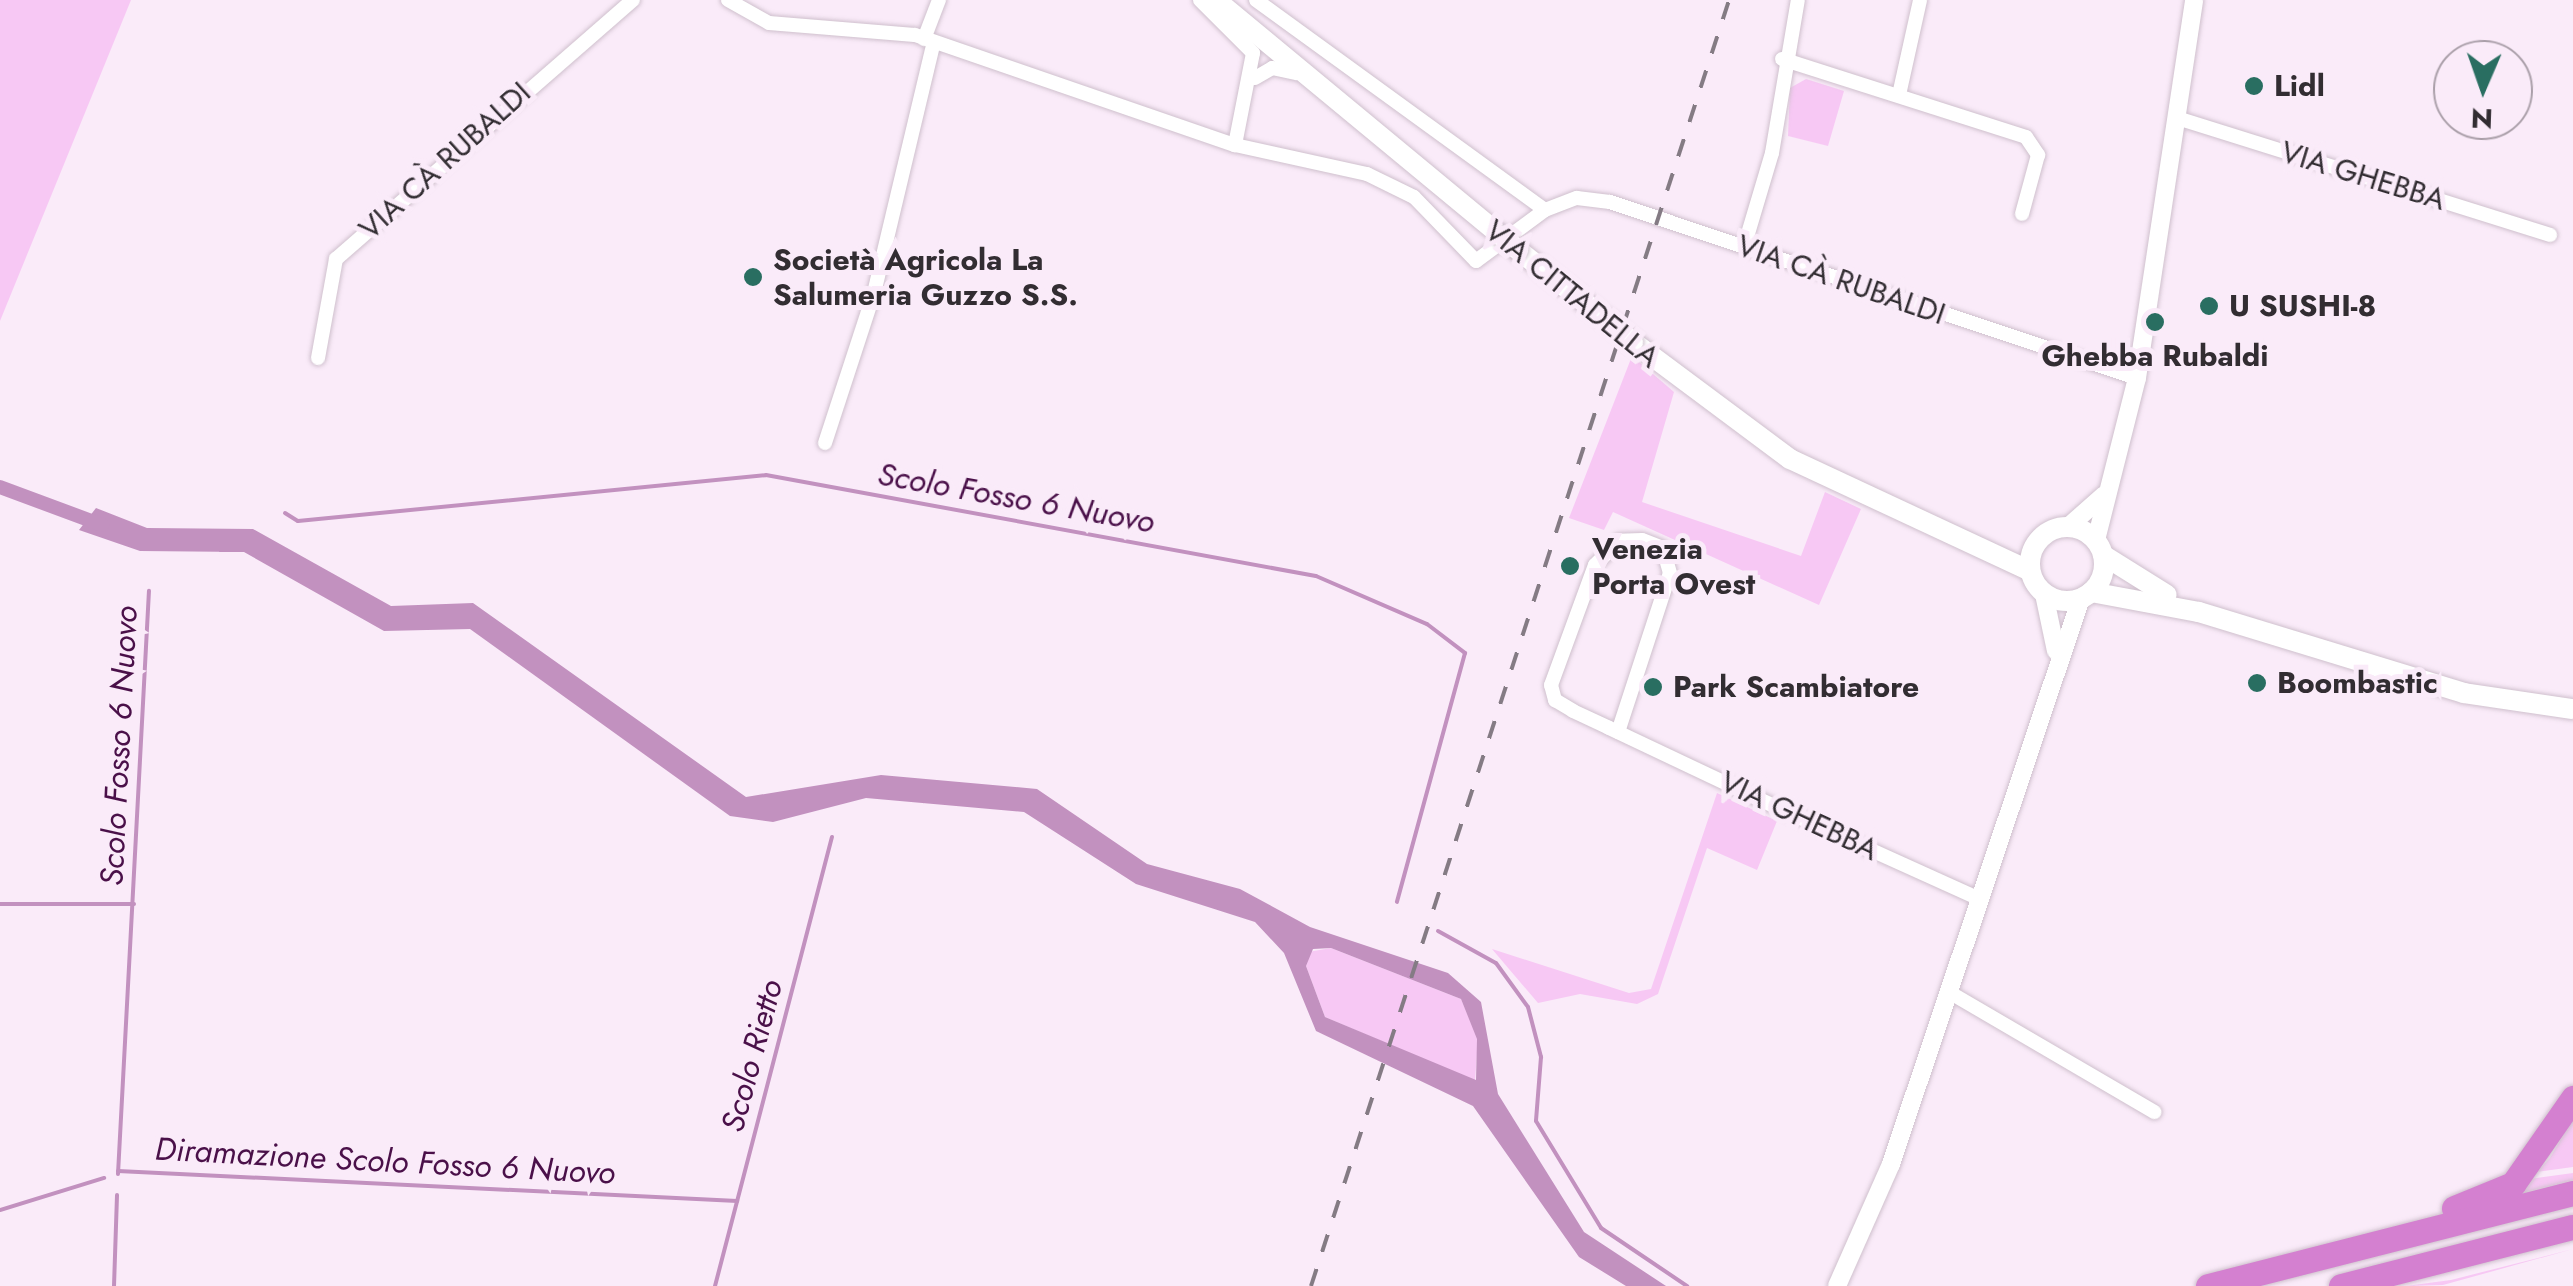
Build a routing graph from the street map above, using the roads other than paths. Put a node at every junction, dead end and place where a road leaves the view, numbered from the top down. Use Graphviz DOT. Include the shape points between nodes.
graph roads {
  1 [pos="633,0"];
  2 [pos="728,0"];
  3 [pos="940,0"];
  4 [pos="1200,0"];
  5 [pos="1216,0"];
  6 [pos="1256,0"];
  7 [pos="1798,0"];
  8 [pos="1920,0"];
  9 [pos="2194,0"];
  10 [pos="929,43"];
  11 [pos="1782,59"];
  12 [pos="1296,72"];
  13 [pos="1255,78"];
  14 [pos="1898,95"];
  15 [pos="2176,118"];
  16 [pos="1235,145"];
  17 [pos="1545,210"];
  18 [pos="2022,214"];
  19 [pos="2550,235"];
  20 [pos="1744,247"];
  21 [pos="318,358"];
  22 [pos="2137,378"];
  23 [pos="825,443"];
  24 [pos="2117,473"];
  25 [pos="2068,527"];
  26 [pos="1962,533"];
  27 [pos="2041,538"];
  28 [pos="2100,547"];
  29 [pos="2030,571"];
  30 [pos="2044,594"];
  31 [pos="2086,595"];
  32 [pos="2199,612"];
  33 [pos="2054,674"];
  34 [pos="2573,710"];
  35 [pos="1614,730"];
  36 [pos="1980,899"];
  37 [pos="1949,992"];
  38 [pos="2573,1098"];
  39 [pos="2154,1112"];
  40 [pos="2573,1193"];
  41 [pos="2573,1227"];
  42 [pos="2321,1257"];
  43 [pos="1837,1286"];
  44 [pos="2208,1286"];
  45 [pos="2341,1286"];
  1 -- 21 [label="street, VIA CÀ RUBALDI" via="336,259"];
  2 -- 10 [label="street, VIA CÀ RUBALDI" via="769,22"];
  3 -- 10 [label="street"];
  4 -- 13 [label="street" via="1251,48"];
  5 -- 12 [label="main road, VIA CITTADELLA"];
  6 -- 17 [label="street"];
  7 -- 11 [label="street"];
  8 -- 14 [label="street"];
  9 -- 15 [label="street"];
  10 -- 16 [label="street, VIA CÀ RUBALDI"];
  10 -- 23 [label="street" via="874,294"];
  11 -- 14 [label="street"];
  11 -- 20 [label="street" via="1772,153"];
  12 -- 13 [label="street" via="1272,68"];
  12 -- 26 [label="main road, VIA CITTADELLA, bridge" via="1790,459"];
  13 -- 16 [label="street"];
  14 -- 18 [label="street" via="2032,142 2038,155"];
  15 -- 19 [label="street, VIA GHEBBA"];
  15 -- 22 [label="street"];
  16 -- 17 [label="street, VIA CÀ RUBALDI" via="1391,183 1476,261"];
  17 -- 20 [label="street, VIA CÀ RUBALDI" via="1578,198 1610,202"];
  20 -- 22 [label="street, VIA CÀ RUBALDI"];
  22 -- 24 [label="street"];
  24 -- 25 [label="street" via="2091,513"];
  24 -- 28 [label="street"];
  25 -- 27 [label="main road"];
  25 -- 28 [label="main road"];
  26 -- 27 [label="main road, VIA CITTADELLA"];
  26 -- 29 [label="main road, VIA CITTADELLA"];
  27 -- 29 [label="main road"];
  28 -- 31 [label="main road"];
  28 -- 32 [label="main road"];
  29 -- 30 [label="main road"];
  30 -- 31 [label="main road"];
  30 -- 33 [label="street" via="2057,630"];
  31 -- 32 [label="main road"];
  31 -- 33 [label="street"];
  32 -- 34 [label="main road" via="2464,693"];
  33 -- 36 [label="street"];
  35 -- 35 [label="street, VIA GHEBBA" via="1670,574 1663,548 1642,540 1619,541 1594,565 1552,685 1555,700"];
  35 -- 36 [label="street, VIA GHEBBA"];
  36 -- 37 [label="street"];
  37 -- 39 [label="street"];
  37 -- 43 [label="street" via="1891,1164"];
  38 -- 42 [label="highway" via="2528,1169 2475,1203 2361,1232"];
  40 -- 42 [label="highway"];
  41 -- 45 [label="highway"];
  42 -- 44 [label="highway"];
}
